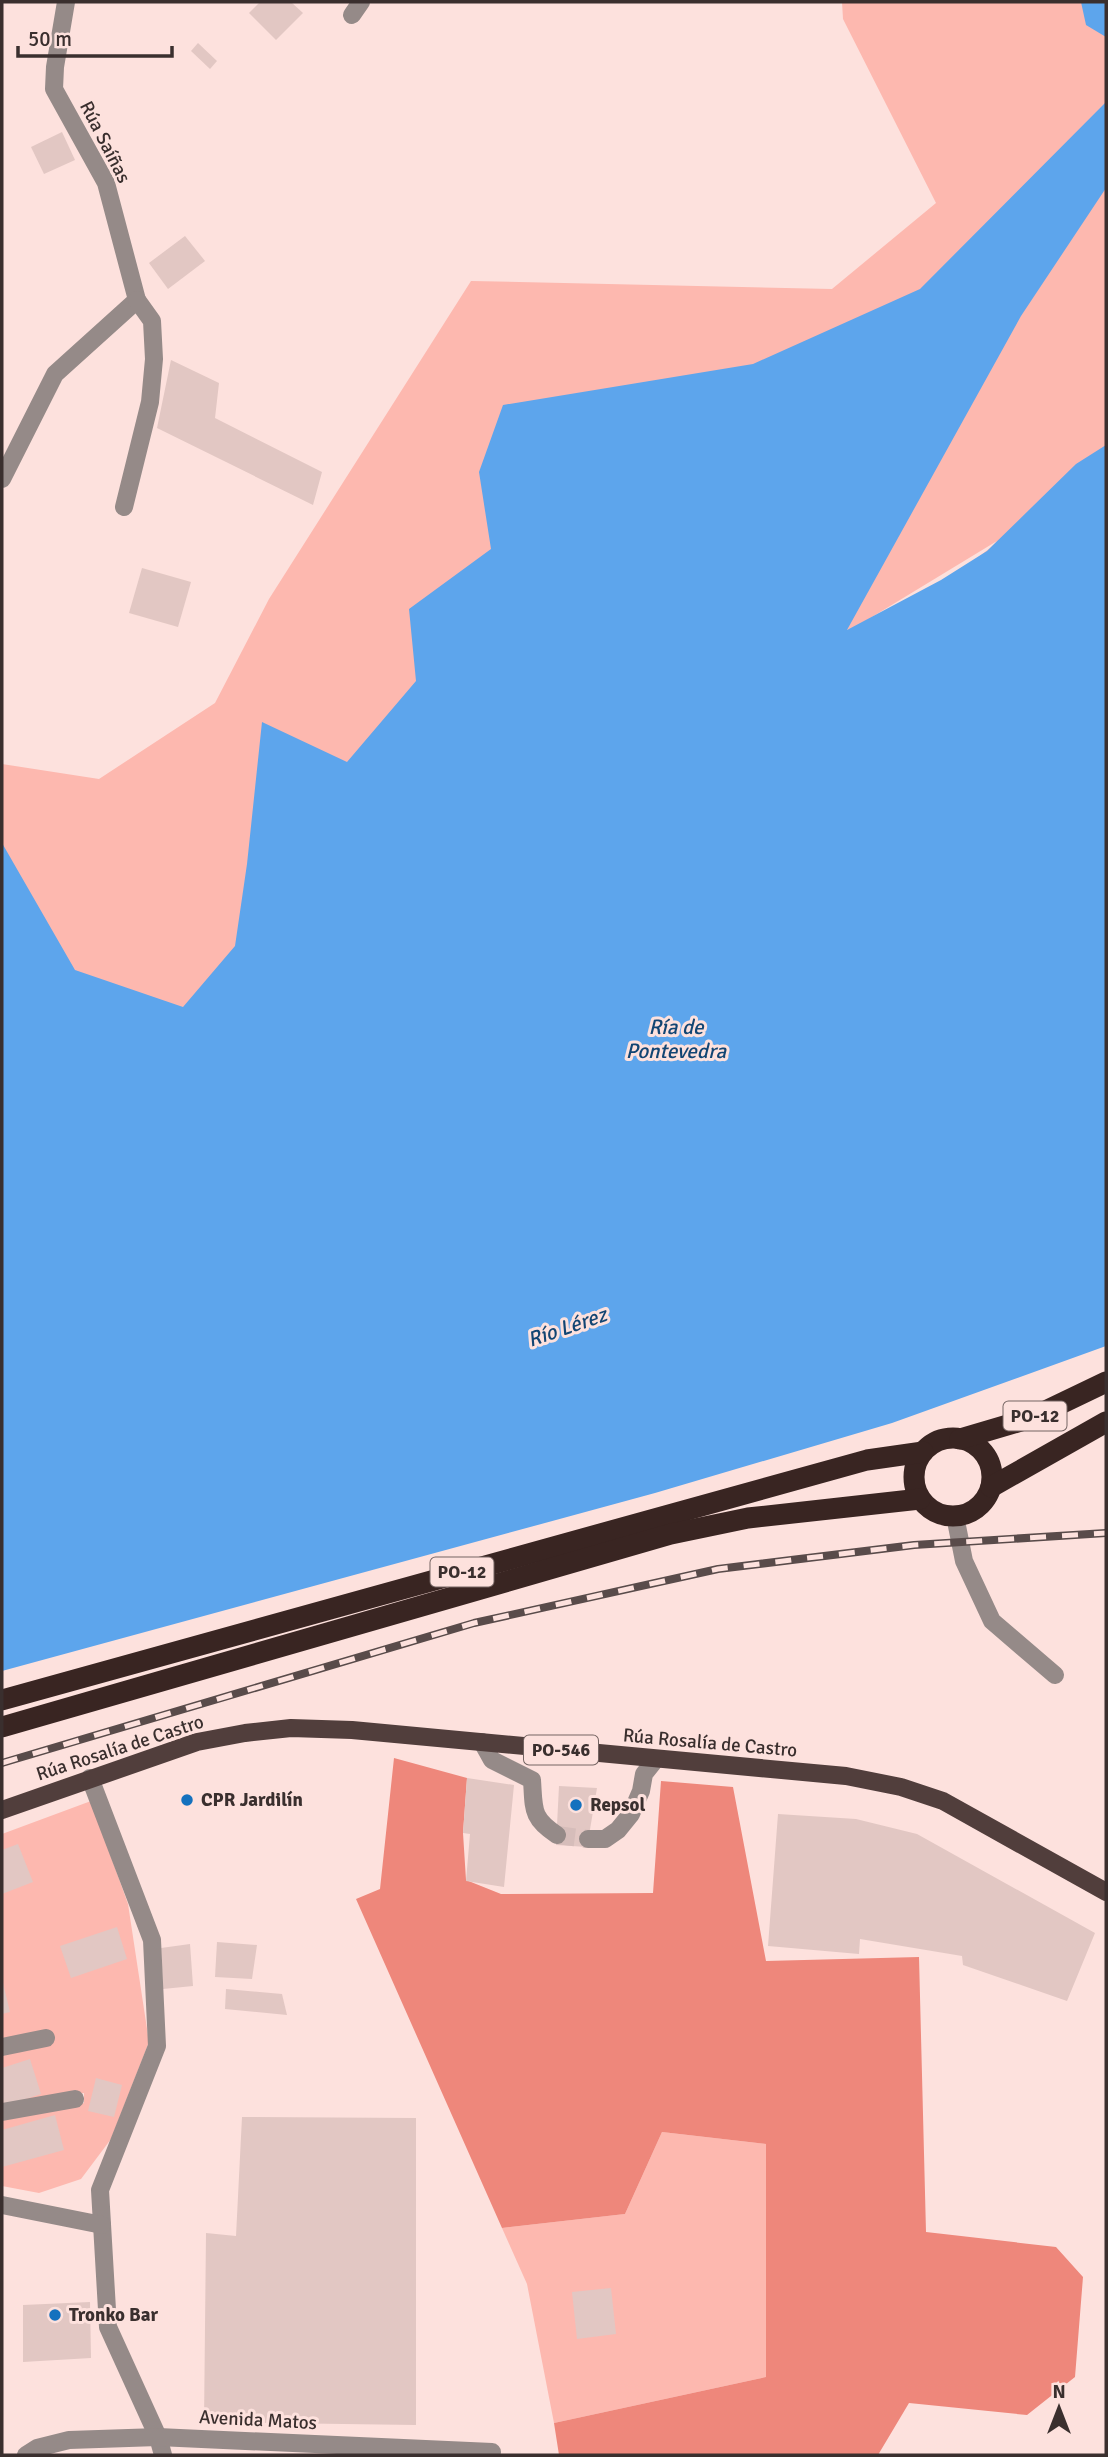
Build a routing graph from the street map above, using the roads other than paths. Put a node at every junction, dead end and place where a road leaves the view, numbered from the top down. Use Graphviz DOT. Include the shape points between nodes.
graph roads {
  1 [pos="66,2"];
  2 [pos="137,300"];
  3 [pos="2,479"];
  4 [pos="124,507"];
  5 [pos="1106,1382"];
  6 [pos="1106,1422"];
  7 [pos="960,1439"];
  8 [pos="923,1452"];
  9 [pos="991,1487"];
  10 [pos="920,1499"];
  11 [pos="955,1516"];
  12 [pos="1055,1675"];
  13 [pos="2,1700"];
  14 [pos="2,1727"];
  15 [pos="482,1742"];
  16 [pos="656,1759"];
  17 [pos="90,1778"];
  18 [pos="2,1810"];
  19 [pos="557,1835"];
  20 [pos="588,1839"];
  21 [pos="1106,1892"];
  22 [pos="46,2038"];
  23 [pos="2,2047"];
  24 [pos="75,2099"];
  25 [pos="2,2112"];
  26 [pos="2,2205"];
  27 [pos="102,2225"];
  28 [pos="159,2437"];
  29 [pos="492,2452"];
  30 [pos="26,2455"];
  31 [pos="163,2455"];
  1 -- 2 [label="street, Rúa Saíñas" via="54,89 106,183"];
  2 -- 3 [label="street" via="55,374"];
  2 -- 4 [label="street, Rúa Saíñas" via="152,321 154,359 150,402"];
  5 -- 7 [label="highway, PO-12" via="1031,1418"];
  6 -- 9 [label="highway, PO-12"];
  7 -- 8 [label="highway" via="940,1440"];
  7 -- 9 [label="highway" via="982,1451 992,1474"];
  8 -- 10 [label="highway" via="914,1475"];
  8 -- 13 [label="highway, PO-12" via="867,1460"];
  9 -- 11 [label="highway" via="978,1507"];
  10 -- 11 [label="highway" via="942,1515"];
  10 -- 14 [label="highway, PO-12" via="770,1515 671,1534"];
  11 -- 12 [label="street" via="964,1561 992,1621"];
  15 -- 16 [label="main road, Rúa Rosalía de Castro / PO-546"];
  15 -- 17 [label="main road, Rúa Rosalía de Castro / PO-546" via="291,1728 197,1742"];
  15 -- 19 [label="street" via="492,1760 532,1780 534,1809 541,1825"];
  16 -- 20 [label="street" via="644,1774 631,1814 618,1830 605,1839"];
  16 -- 21 [label="main road, Rúa Rosalía de Castro / PO-546" via="846,1776 901,1787 943,1801"];
  17 -- 18 [label="main road, Rúa Rosalía de Castro / PO-546"];
  17 -- 27 [label="street" via="152,1940 158,2046 100,2190"];
  22 -- 23 [label="street"];
  24 -- 25 [label="street"];
  26 -- 27 [label="street"];
  27 -- 28 [label="street" via="108,2327"];
  28 -- 29 [label="street, Avenida Matos"];
  28 -- 30 [label="street, Avenida Matos" via="69,2440"];
  28 -- 31 [label="street"];
}
